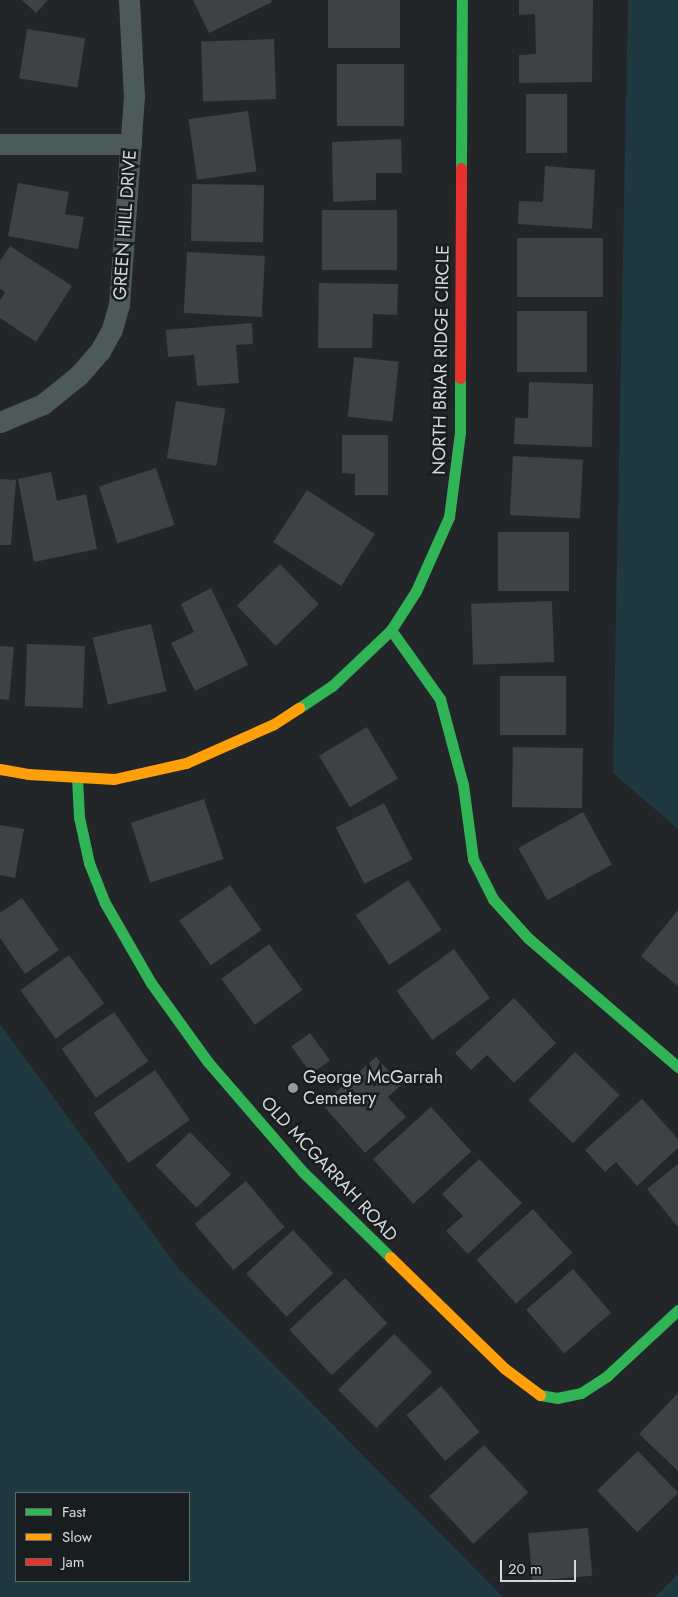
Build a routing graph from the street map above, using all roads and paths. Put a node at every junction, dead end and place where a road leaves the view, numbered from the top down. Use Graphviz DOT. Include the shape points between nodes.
graph roads {
  1 [pos="129,0"];
  2 [pos="462,0"];
  3 [pos="0,144"];
  4 [pos="131,144"];
  5 [pos="0,422"];
  6 [pos="391,630"];
  7 [pos="0,769"];
  8 [pos="77,778"];
  9 [pos="678,1067"];
  10 [pos="678,1310"];
  1 -- 4 [label="street, GREEN HILL DRIVE" via="134,97"];
  2 -- 6 [label="street, NORTH BRIAR RIDGE CIRCLE" via="460,422 456,480 448,516 433,556"];
  3 -- 4 [label="street"];
  4 -- 5 [label="street, GREEN HILL DRIVE" via="120,305 112,329 100,350 63,389 43,404"];
  6 -- 8 [label="street, NORTH BRIAR RIDGE CIRCLE" via="332,686 274,724 235,743 186,763 150,772 114,779"];
  6 -- 9 [label="street" via="440,699 462,785 473,860 493,899 528,938"];
  7 -- 8 [label="street, NORTH BRIAR RIDGE CIRCLE"];
  8 -- 10 [label="street, OLD MCGARRAH ROAD" via="79,817 89,863 105,903 151,983 208,1062 303,1172 504,1368 538,1395 558,1398 581,1393 607,1376"];
}
